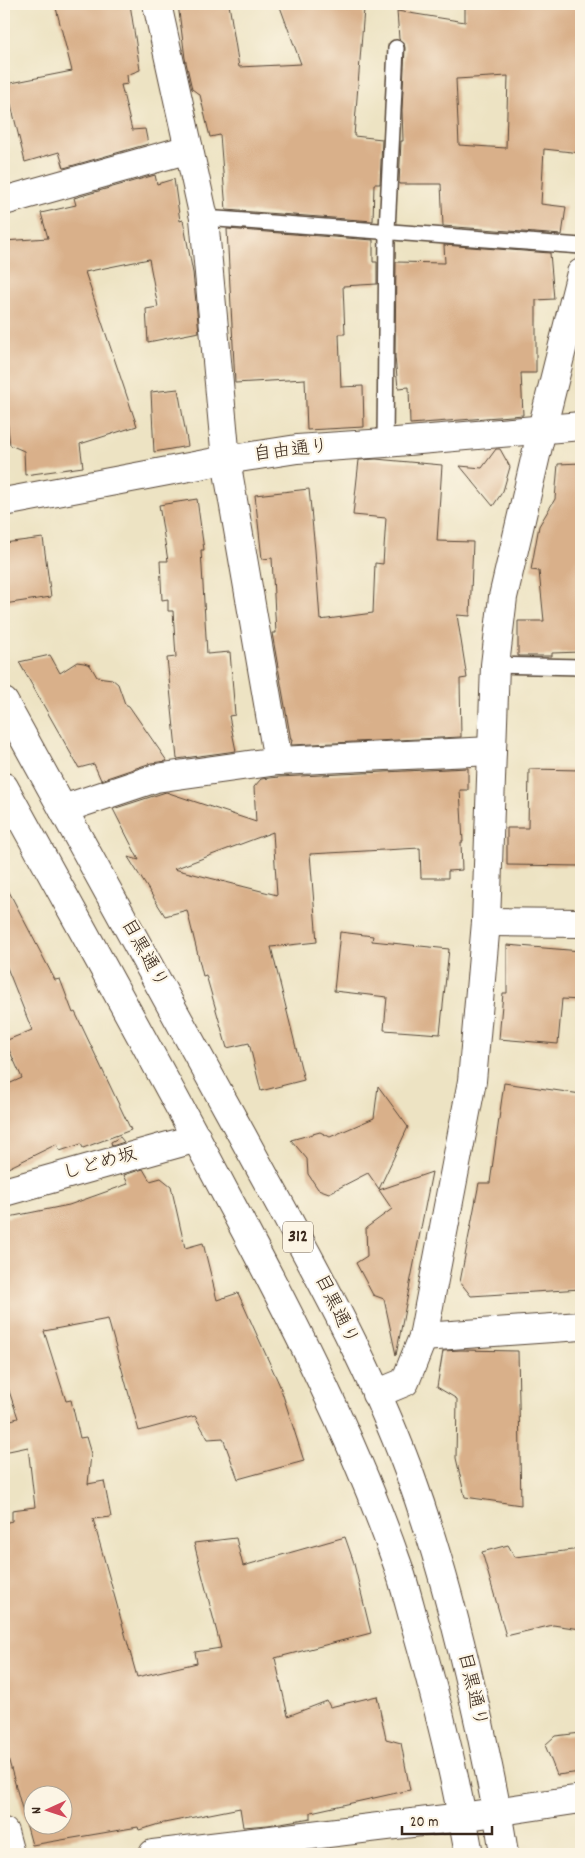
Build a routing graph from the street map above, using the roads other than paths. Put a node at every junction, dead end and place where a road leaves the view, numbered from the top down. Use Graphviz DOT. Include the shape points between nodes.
graph roads {
  1 [pos="157,4"];
  2 [pos="396,48"];
  3 [pos="189,149"];
  4 [pos="4,201"];
  5 [pos="204,218"];
  6 [pos="387,230"];
  7 [pos="581,246"];
  8 [pos="581,273"];
  9 [pos="581,426"];
  10 [pos="542,429"];
  11 [pos="385,444"];
  12 [pos="226,460"];
  13 [pos="4,502"];
  14 [pos="495,665"];
  15 [pos="581,667"];
  16 [pos="4,702"];
  17 [pos="492,751"];
  18 [pos="278,761"];
  19 [pos="4,786"];
  20 [pos="63,809"];
  21 [pos="486,922"];
  22 [pos="581,923"];
  23 [pos="197,1138"];
  24 [pos="4,1192"];
  25 [pos="581,1326"];
  26 [pos="424,1337"];
  27 [pos="376,1394"];
  28 [pos="581,1799"];
  29 [pos="497,1811"];
  30 [pos="462,1817"];
  31 [pos="4,1832"];
  32 [pos="302,1845"];
  33 [pos="208,1850"];
  34 [pos="10,1854"];
  35 [pos="153,1854"];
  36 [pos="468,1854"];
  37 [pos="504,1854"];
  1 -- 3 [label="street"];
  2 -- 6 [label="lane"];
  3 -- 4 [label="street"];
  3 -- 5 [label="street"];
  5 -- 6 [label="lane"];
  5 -- 12 [label="street"];
  6 -- 7 [label="lane"];
  6 -- 11 [label="lane"];
  8 -- 10 [label="street"];
  9 -- 10 [label="street, 自由通り"];
  10 -- 11 [label="street, 自由通り"];
  10 -- 14 [label="street" via="503,597"];
  11 -- 12 [label="street, 自由通り" via="297,449"];
  12 -- 13 [label="street, 自由通り"];
  12 -- 18 [label="street"];
  14 -- 15 [label="lane"];
  14 -- 17 [label="street"];
  16 -- 20 [label="street, 目黒通り / 312"];
  17 -- 18 [label="street"];
  17 -- 21 [label="street"];
  18 -- 20 [label="street" via="156,778"];
  19 -- 23 [label="street, 目黒通り / 312"];
  20 -- 27 [label="street, 目黒通り / 312" via="323,1284"];
  21 -- 22 [label="street"];
  21 -- 26 [label="street" via="472,1081"];
  23 -- 24 [label="street, しどめ坂"];
  23 -- 30 [label="street, 目黒通り / 312" via="285,1305 369,1489 398,1565 430,1677"];
  25 -- 26 [label="street"];
  26 -- 27 [label="street" via="406,1382"];
  27 -- 29 [label="street, 目黒通り / 312" via="408,1471 436,1552 467,1671"];
  28 -- 29 [label="street"];
  29 -- 30 [label="street"];
  29 -- 37 [label="street, 目黒通り / 312"];
  30 -- 32 [label="street"];
  30 -- 36 [label="street, 目黒通り / 312"];
  31 -- 34 [label="street"];
  32 -- 33 [label="street"];
  33 -- 35 [label="street"];
}
